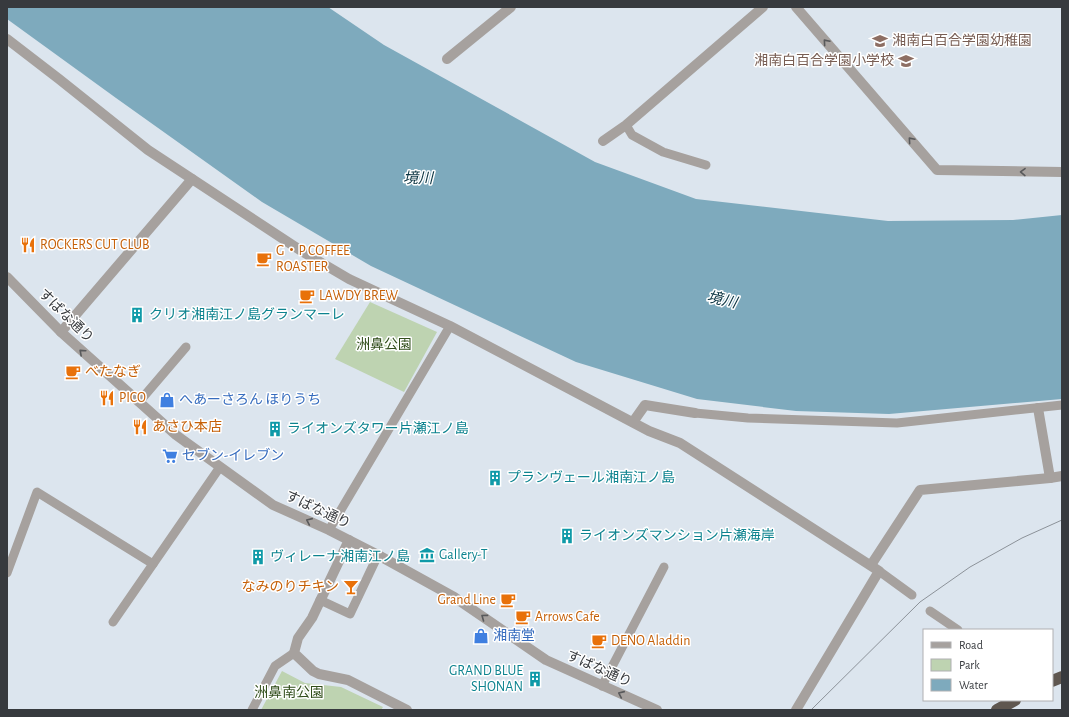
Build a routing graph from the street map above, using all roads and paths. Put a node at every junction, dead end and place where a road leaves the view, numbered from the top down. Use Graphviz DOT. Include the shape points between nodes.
graph roads {
  1 [pos="511,7"];
  2 [pos="763,7"];
  3 [pos="796,7"];
  4 [pos="7,39"];
  5 [pos="447,59"];
  6 [pos="626,125"];
  7 [pos="603,141"];
  8 [pos="706,165"];
  9 [pos="1062,172"];
  10 [pos="192,179"];
  11 [pos="7,277"];
  12 [pos="450,326"];
  13 [pos="61,332"];
  14 [pos="186,347"];
  15 [pos="139,402"];
  16 [pos="1062,405"];
  17 [pos="1038,408"];
  18 [pos="695,413"];
  19 [pos="633,422"];
  20 [pos="220,467"];
  21 [pos="1062,476"];
  22 [pos="1050,478"];
  23 [pos="329,530"];
  24 [pos="349,540"];
  25 [pos="378,555"];
  26 [pos="154,564"];
  27 [pos="664,567"];
  28 [pos="875,568"];
  29 [pos="7,573"];
  30 [pos="912,595"];
  31 [pos="320,600"];
  32 [pos="930,611"];
  33 [pos="113,622"];
  34 [pos="957,629"];
  35 [pos="294,653"];
  36 [pos="602,686"];
  37 [pos="1014,701"];
  38 [pos="644,708"];
  39 [pos="401,709"];
  40 [pos="252,710"];
  41 [pos="656,710"];
  42 [pos="796,710"];
  43 [pos="997,710"];
  1 -- 5 [label="street"];
  2 -- 6 [label="street"];
  9 -- 3 [label="street, one-way" via="936,170"];
  4 -- 10 [label="street" via="148,150"];
  6 -- 7 [label="street"];
  6 -- 8 [label="lane" via="632,135 663,152"];
  10 -- 12 [label="street" via="277,236 350,278"];
  10 -- 13 [label="street"];
  11 -- 13 [label="street, すばな通り"];
  12 -- 19 [label="street"];
  12 -- 23 [label="lane"];
  15 -- 13 [label="street, すばな通り, one-way"];
  14 -- 15 [label="lane"];
  15 -- 20 [label="street, すばな通り" via="176,435"];
  16 -- 17 [label="lane"];
  17 -- 18 [label="lane" via="898,423 748,418"];
  17 -- 22 [label="street"];
  18 -- 19 [label="street" via="645,405"];
  19 -- 28 [label="street" via="680,443"];
  23 -- 20 [label="street, すばな通り, one-way" via="273,505"];
  20 -- 26 [label="lane"];
  21 -- 22 [label="street"];
  22 -- 28 [label="street" via="920,490"];
  23 -- 24 [label="street, すばな通り"];
  24 -- 25 [label="street, すばな通り"];
  24 -- 31 [label="street"];
  25 -- 31 [label="lane" via="350,614"];
  36 -- 25 [label="street, すばな通り, one-way" via="546,660 454,597"];
  26 -- 29 [label="lane" via="37,492"];
  26 -- 33 [label="lane"];
  27 -- 36 [label="lane"];
  28 -- 30 [label="lane"];
  28 -- 42 [label="street"];
  31 -- 35 [label="street" via="312,618 298,638"];
  32 -- 34 [label="lane"];
  35 -- 39 [label="street" via="313,671 348,680"];
  35 -- 40 [label="lane" via="276,666"];
  38 -- 36 [label="street, すばな通り, one-way"];
  37 -- 43 [label="highway"];
  38 -- 41 [label="street, すばな通り"];
}
